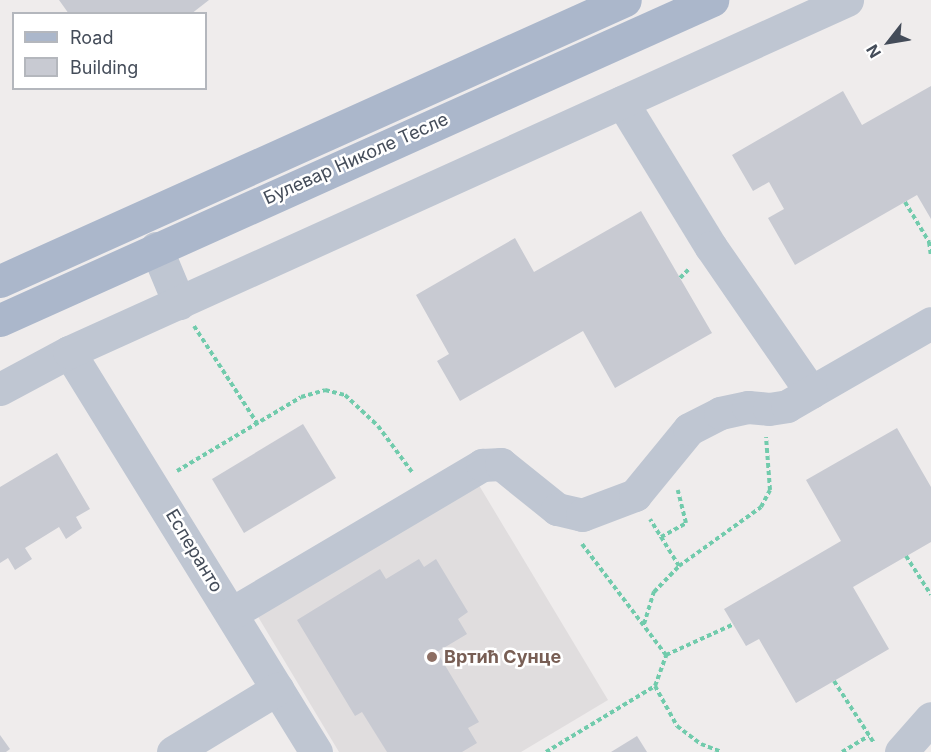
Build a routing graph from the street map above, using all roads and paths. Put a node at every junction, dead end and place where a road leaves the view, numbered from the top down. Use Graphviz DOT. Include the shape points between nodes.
graph roads {
  1 [pos="625,0"];
  2 [pos="712,0"];
  3 [pos="847,0"];
  4 [pos="622,102"];
  5 [pos="905,202"];
  6 [pos="156,248"];
  7 [pos="931,256"];
  8 [pos="0,281"];
  9 [pos="178,303"];
  10 [pos="0,320"];
  11 [pos="922,336"];
  12 [pos="69,352"];
  13 [pos="0,389"];
  14 [pos="799,399"];
  15 [pos="257,423"];
  16 [pos="456,483"];
  17 [pos="677,484"];
  18 [pos="153,485"];
  19 [pos="635,495"];
  20 [pos="557,510"];
  21 [pos="661,537"];
  22 [pos="906,556"];
  23 [pos="679,566"];
  24 [pos="931,595"];
  25 [pos="232,613"];
  26 [pos="734,624"];
  27 [pos="644,625"];
  28 [pos="666,655"];
  29 [pos="834,681"];
  30 [pos="655,686"];
  31 [pos="277,688"];
  32 [pos="931,718"];
  33 [pos="870,736"];
  34 [pos="173,752"];
  35 [pos="316,752"];
  36 [pos="546,752"];
  37 [pos="722,752"];
  38 [pos="842,752"];
  39 [pos="879,752"];
  40 [pos="901,752"];
  1 -- 8 [label="main road, Булевар Николе Тесле"];
  2 -- 6 [label="main road, Булевар Николе Тесле"];
  3 -- 4 [label="street"];
  4 -- 9 [label="street"];
  4 -- 14 [label="street"];
  5 -- 7 [label="path" via="929,242"];
  6 -- 9 [label="street"];
  6 -- 10 [label="main road, Булевар Николе Тесле"];
  9 -- 12 [label="street"];
  9 -- 15 [label="path"];
  11 -- 14 [label="street"];
  12 -- 13 [label="street"];
  12 -- 18 [label="street, Есперанто"];
  14 -- 19 [label="street" via="769,409 748,407 720,413 690,429"];
  14 -- 23 [label="path" via="773,421 766,437 770,489 760,507"];
  15 -- 16 [label="path" via="309,395 325,390 345,395 378,426 410,471"];
  15 -- 18 [label="path"];
  16 -- 20 [label="street" via="483,465 501,464"];
  16 -- 25 [label="street"];
  17 -- 21 [label="path" via="686,523"];
  18 -- 25 [label="street, Есперанто"];
  19 -- 20 [label="street" via="582,515"];
  19 -- 21 [label="path"];
  20 -- 27 [label="path"];
  21 -- 23 [label="path"];
  22 -- 24 [label="path"];
  23 -- 27 [label="path" via="654,592"];
  25 -- 31 [label="street, Есперанто"];
  26 -- 28 [label="path"];
  27 -- 28 [label="path"];
  28 -- 30 [label="path"];
  29 -- 33 [label="path"];
  30 -- 36 [label="path"];
  30 -- 37 [label="path" via="676,726 701,744"];
  31 -- 34 [label="street"];
  31 -- 35 [label="street, Есперанто"];
  32 -- 40 [label="street"];
  33 -- 38 [label="path"];
  33 -- 39 [label="path"];
}
